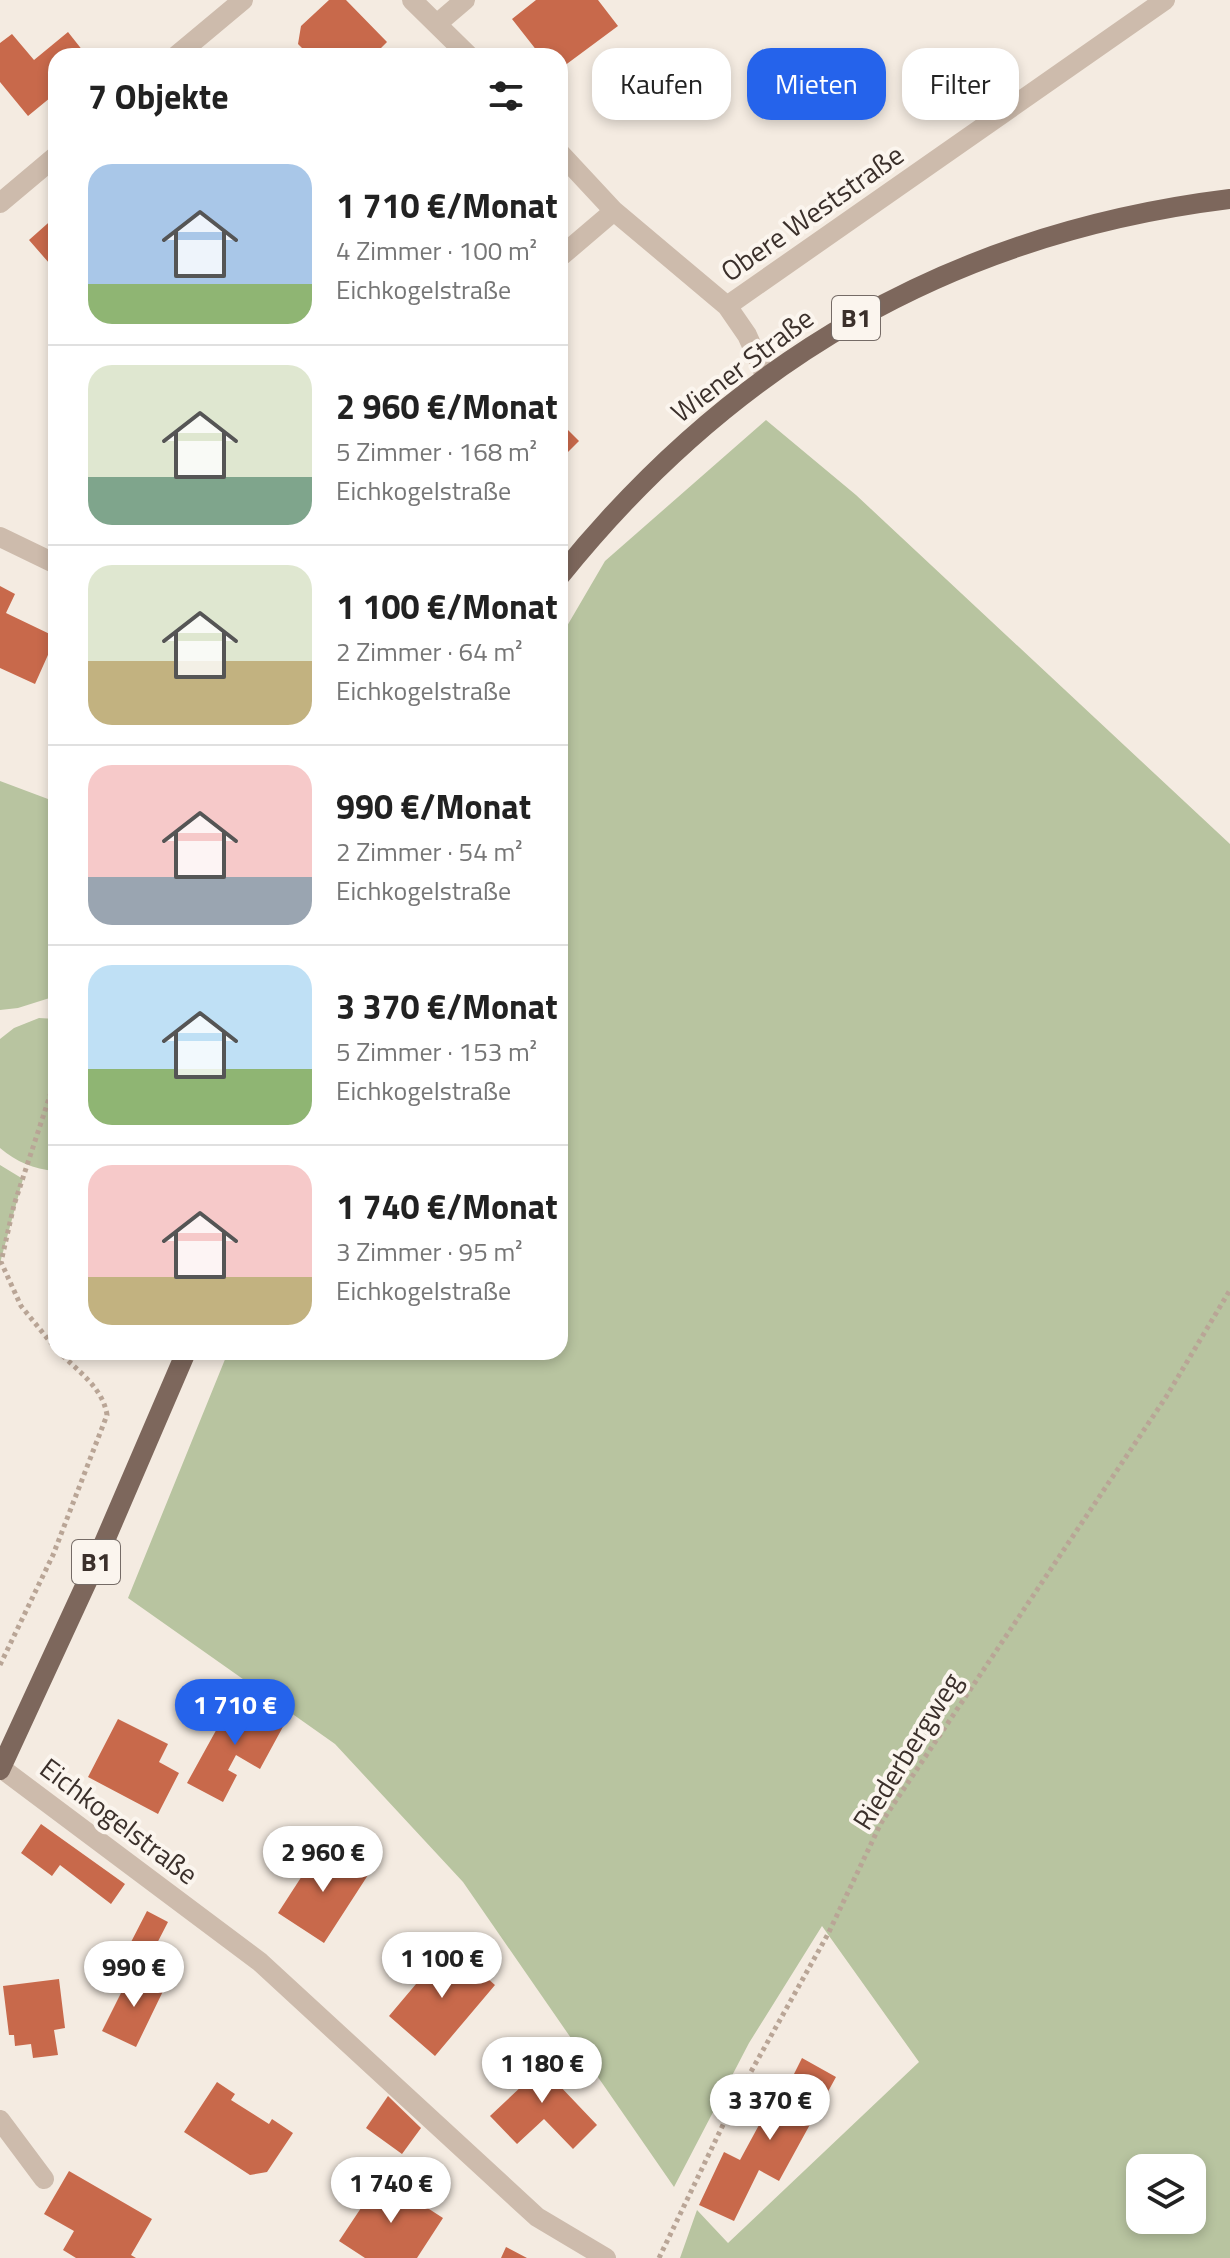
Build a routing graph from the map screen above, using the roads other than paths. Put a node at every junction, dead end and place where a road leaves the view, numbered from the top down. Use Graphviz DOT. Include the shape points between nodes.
graph roads {
  1 [pos="243,0"];
  2 [pos="412,0"];
  3 [pos="465,0"];
  4 [pos="1165,0"];
  5 [pos="438,23"];
  6 [pos="186,48"];
  7 [pos="461,48"];
  8 [pos="568,162"];
  9 [pos="48,163"];
  10 [pos="1230,199"];
  11 [pos="0,203"];
  12 [pos="614,211"];
  13 [pos="568,250"];
  14 [pos="727,306"];
  15 [pos="765,375"];
  16 [pos="0,537"];
  17 [pos="48,560"];
  18 [pos="568,567"];
  19 [pos="183,1360"];
  20 [pos="0,1769"];
  21 [pos="0,2120"];
  22 [pos="44,2179"];
  23 [pos="606,2258"];
  1 -- 6 [label="street"];
  2 -- 5 [label="street"];
  3 -- 5 [label="street"];
  4 -- 14 [label="street, Obere Weststraße"];
  5 -- 7 [label="street"];
  8 -- 12 [label="street"];
  9 -- 11 [label="street"];
  10 -- 15 [label="main road, Wiener Straße / B1" via="1125,216 994,255 884,303"];
  12 -- 13 [label="street"];
  12 -- 14 [label="street"];
  14 -- 15 [label="street"];
  15 -- 18 [label="main road, Wiener Straße / B1" via="643,481"];
  16 -- 17 [label="street"];
  19 -- 20 [label="main road, B1"];
  20 -- 23 [label="street, Eichkogelstraße" via="260,1962 537,2217"];
  21 -- 22 [label="street"];
}
